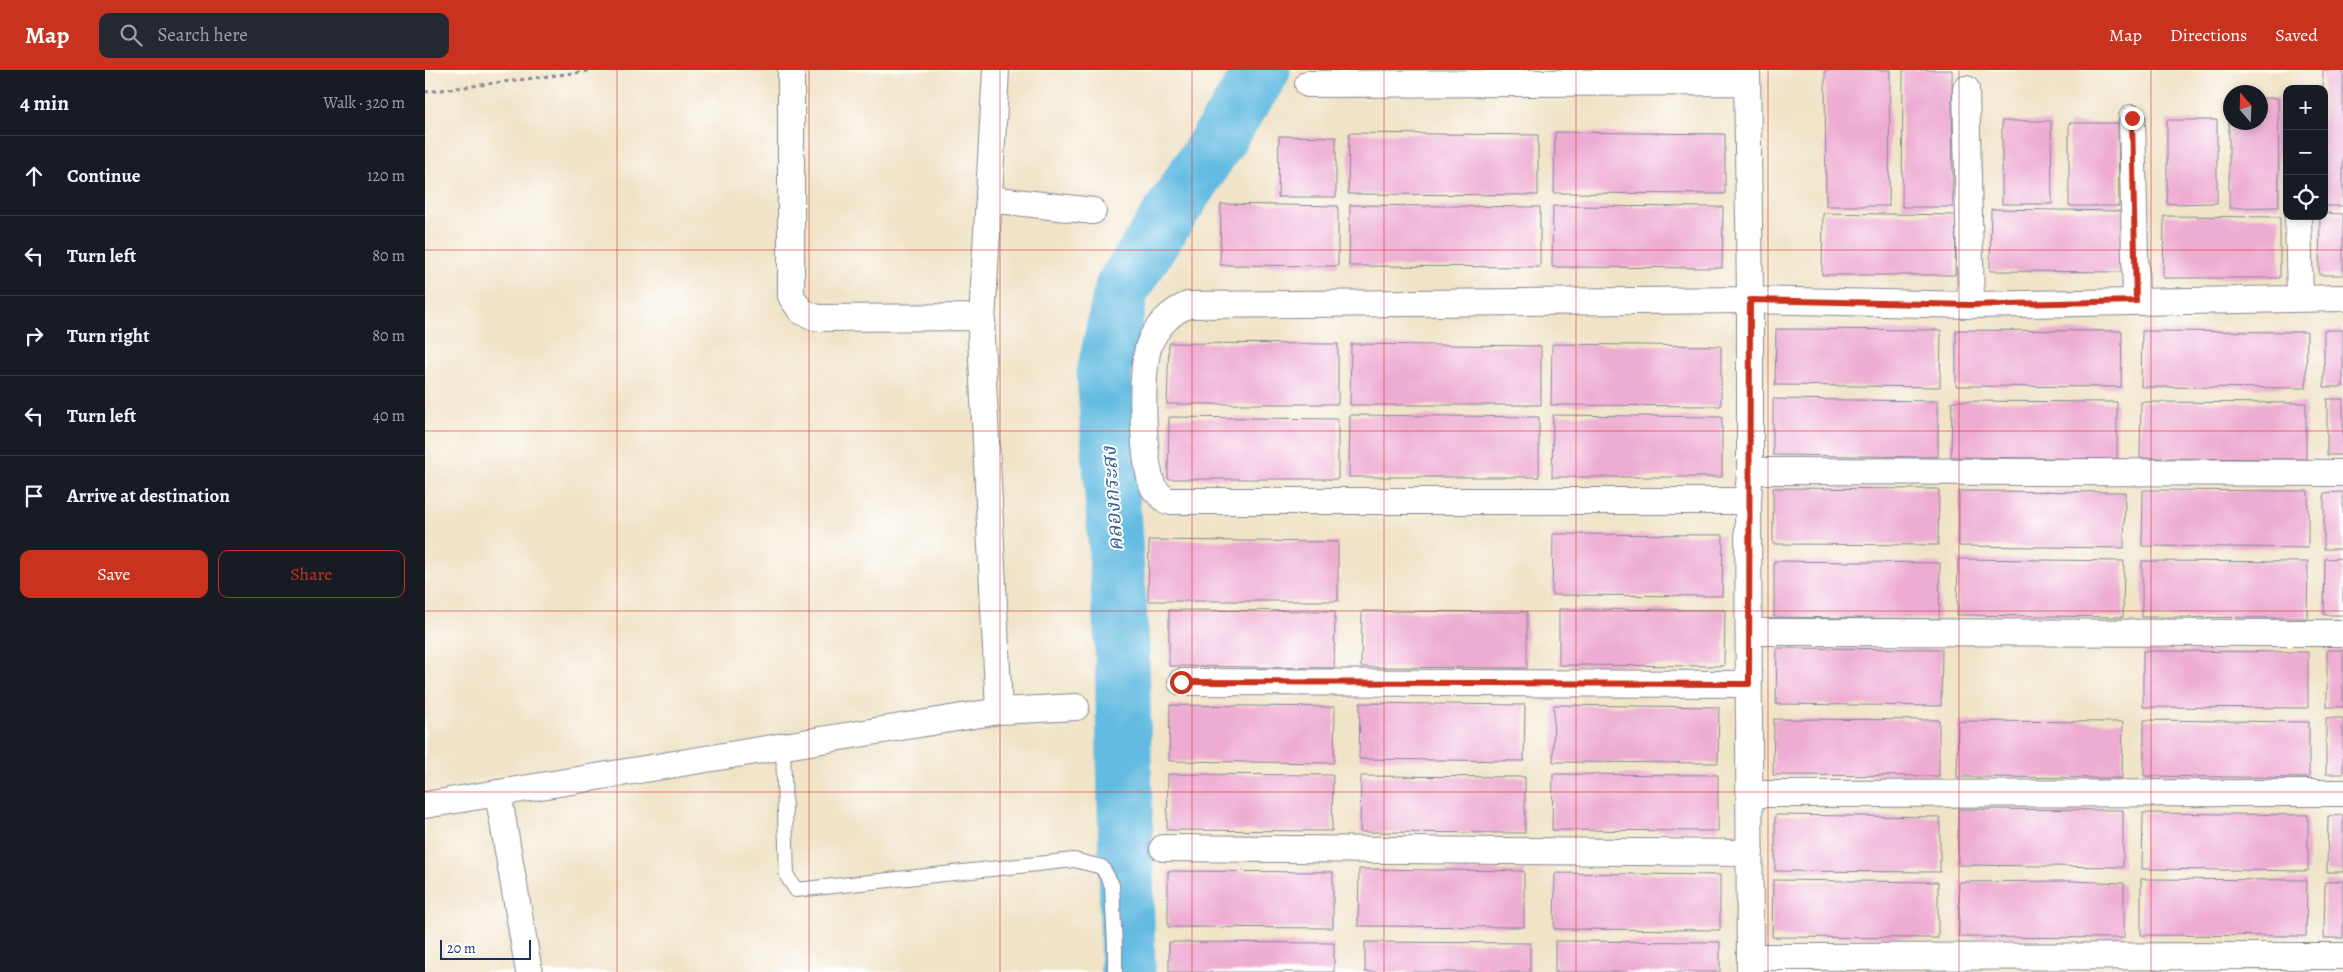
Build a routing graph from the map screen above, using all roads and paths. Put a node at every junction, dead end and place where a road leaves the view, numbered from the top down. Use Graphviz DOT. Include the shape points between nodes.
graph roads {
  1 [pos="791,70"];
  2 [pos="996,70"];
  3 [pos="589,71"];
  4 [pos="1746,76"];
  5 [pos="1308,84"];
  6 [pos="1966,89"];
  7 [pos="425,92"];
  8 [pos="2132,118"];
  9 [pos="989,199"];
  10 [pos="1093,211"];
  11 [pos="2297,220"];
  12 [pos="2343,298"];
  13 [pos="2300,299"];
  14 [pos="1750,300"];
  15 [pos="2136,301"];
  16 [pos="1971,305"];
  17 [pos="982,317"];
  18 [pos="1750,471"];
  19 [pos="2343,473"];
  20 [pos="1748,501"];
  21 [pos="1750,632"];
  22 [pos="2343,633"];
  23 [pos="1181,682"];
  24 [pos="1749,684"];
  25 [pos="1076,708"];
  26 [pos="999,711"];
  27 [pos="783,747"];
  28 [pos="498,793"];
  29 [pos="2343,793"];
  30 [pos="1750,794"];
  31 [pos="425,805"];
  32 [pos="1163,848"];
  33 [pos="1750,853"];
  34 [pos="2343,956"];
  35 [pos="1750,965"];
  36 [pos="529,972"];
  37 [pos="1115,972"];
  1 -- 17 [label="street" via="791,296 801,311 817,318"];
  2 -- 9 [label="street"];
  3 -- 7 [label="path"];
  4 -- 5 [label="street"];
  4 -- 14 [label="street"];
  6 -- 16 [label="street"];
  8 -- 15 [label="street"];
  9 -- 10 [label="street"];
  9 -- 17 [label="street"];
  11 -- 13 [label="street"];
  12 -- 13 [label="street"];
  13 -- 15 [label="street"];
  14 -- 16 [label="street"];
  14 -- 18 [label="street"];
  14 -- 20 [label="street" via="1188,305 1176,309 1149,344 1142,384 1147,451 1154,488 1167,501"];
  15 -- 16 [label="street"];
  17 -- 26 [label="street"];
  18 -- 19 [label="street"];
  18 -- 20 [label="street"];
  20 -- 21 [label="street"];
  21 -- 22 [label="street"];
  21 -- 24 [label="street"];
  23 -- 24 [label="street"];
  24 -- 30 [label="street"];
  25 -- 26 [label="street"];
  26 -- 27 [label="street"];
  27 -- 28 [label="street"];
  27 -- 37 [label="lane" via="787,876 796,890 1074,860 1102,867 1112,885"];
  28 -- 31 [label="street"];
  28 -- 36 [label="street"];
  29 -- 30 [label="street"];
  30 -- 33 [label="street"];
  32 -- 33 [label="street"];
  33 -- 35 [label="street"];
  34 -- 35 [label="street"];
}
